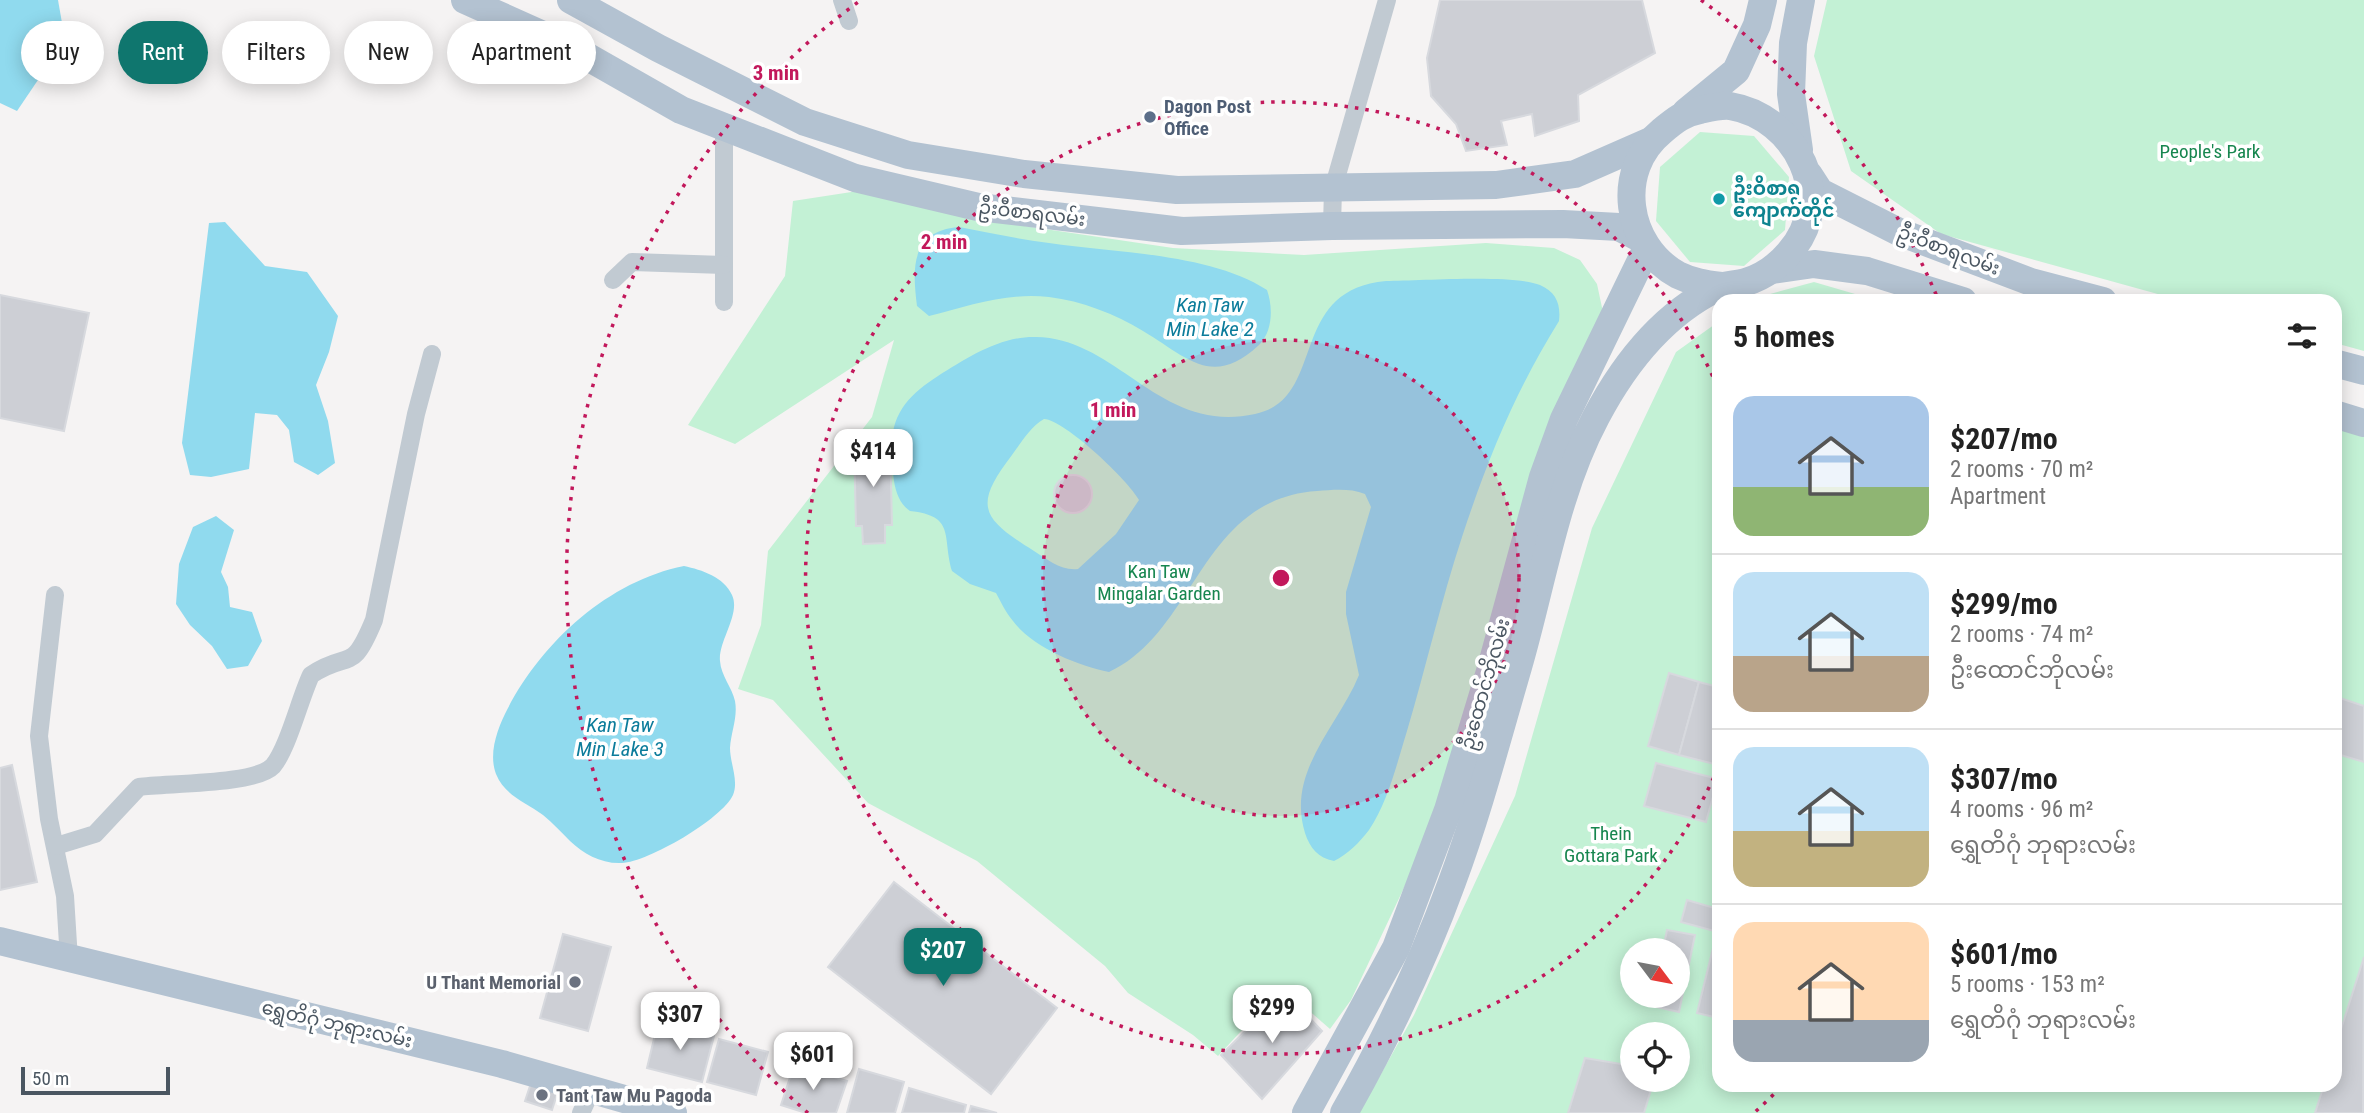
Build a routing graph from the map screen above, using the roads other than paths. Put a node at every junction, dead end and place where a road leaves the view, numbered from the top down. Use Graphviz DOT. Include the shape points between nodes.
graph roads {
  1 [pos="465,0"];
  2 [pos="571,0"];
  3 [pos="842,0"];
  4 [pos="1387,0"];
  5 [pos="1763,0"];
  6 [pos="1801,0"];
  7 [pos="849,21"];
  8 [pos="719,79"];
  9 [pos="1684,113"];
  10 [pos="712,122"];
  11 [pos="1648,142"];
  12 [pos="928,158"];
  13 [pos="1804,163"];
  14 [pos="1333,190"];
  15 [pos="921,194"];
  16 [pos="1332,226"];
  17 [pos="1643,243"];
  18 [pos="724,265"];
  19 [pos="1772,270"];
  20 [pos="613,280"];
  21 [pos="1721,286"];
  22 [pos="2028,291"];
  23 [pos="1941,294"];
  24 [pos="2050,294"];
  25 [pos="724,302"];
  26 [pos="432,354"];
  27 [pos="2342,365"];
  28 [pos="2364,371"];
  29 [pos="2342,416"];
  30 [pos="2364,423"];
  31 [pos="55,596"];
  32 [pos="56,846"];
  33 [pos="0,942"];
  34 [pos="1396,948"];
  35 [pos="69,960"];
  36 [pos="587,1101"];
  37 [pos="673,1113"];
  38 [pos="1289,1113"];
  39 [pos="1306,1113"];
  40 [pos="1344,1113"];
  1 -- 10 [label="main road, ဦးဝီစာရလမ်း" via="572,48 681,110"];
  2 -- 8 [label="main road, ဦးဝီစာရလမ်း"];
  3 -- 7 [label="street"];
  4 -- 14 [label="street"];
  5 -- 9 [label="main road" via="1736,71"];
  6 -- 13 [label="main road" via="1791,94"];
  8 -- 10 [label="main road"];
  8 -- 12 [label="main road, ဦးဝီစာရလမ်း" via="805,122"];
  9 -- 11 [label="main road"];
  9 -- 13 [label="main road" via="1727,105 1769,118"];
  10 -- 15 [label="main road, ဦးဝီစာရလမ်း" via="855,178"];
  10 -- 18 [label="street"];
  11 -- 14 [label="main road, ဦးဝီစာရလမ်း" via="1575,174 1496,185"];
  11 -- 17 [label="main road" via="1632,183 1631,204"];
  12 -- 14 [label="main road, ဦးဝီစာရလမ်း" via="1024,174 1177,190"];
  12 -- 15 [label="main road"];
  13 -- 19 [label="main road" via="1810,202 1805,228"];
  13 -- 22 [label="main road, ဦးဝီစာရလမ်း" via="1820,192"];
  14 -- 16 [label="street"];
  15 -- 16 [label="main road, ဦးဝီစာရလမ်း" via="978,207 1182,231"];
  16 -- 17 [label="main road, ဦးဝီစာရလမ်း" via="1619,227"];
  17 -- 21 [label="main road" via="1680,276"];
  17 -- 34 [label="main road, ဦးထောင်ဘိုလမ်း" via="1543,477 1448,810"];
  18 -- 20 [label="street" via="632,262"];
  18 -- 25 [label="street"];
  19 -- 21 [label="main road" via="1748,282"];
  19 -- 23 [label="main road" via="1814,264 1867,271"];
  21 -- 40 [label="main road, ဦးထောင်ဘိုလမ်း" via="1681,309 1647,340 1595,419 1562,502 1519,664 1453,880 1384,1041"];
  22 -- 24 [label="main road, ဦးဝီစာရလမ်း"];
  26 -- 32 [label="street" via="415,414 374,620 362,649 347,662 311,675 278,758 264,773 139,787 95,834"];
  27 -- 28 [label="main road"];
  29 -- 30 [label="main road"];
  31 -- 32 [label="street" via="38,736"];
  32 -- 35 [label="street"];
  33 -- 35 [label="main road, ရွှေတိဂုံ ဘုရားလမ်း"];
  34 -- 38 [label="main road"];
  34 -- 39 [label="main road, ဦးထောင်ဘိုလမ်း"];
  35 -- 36 [label="main road, ရွှေတိဂုံ ဘုရားလမ်း" via="488,1060"];
  36 -- 37 [label="main road, ရွှေတိဂုံ ဘုရားလမ်း"];
}
